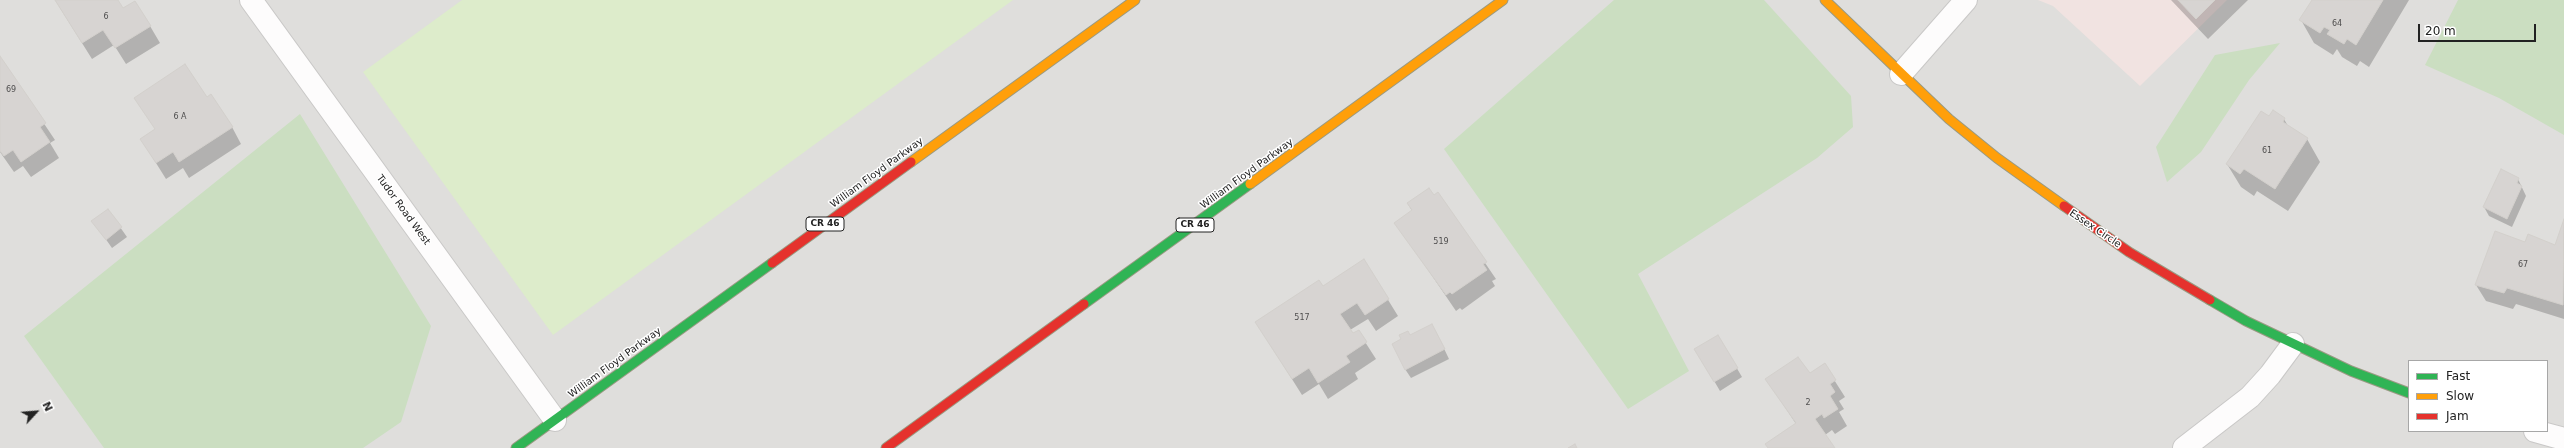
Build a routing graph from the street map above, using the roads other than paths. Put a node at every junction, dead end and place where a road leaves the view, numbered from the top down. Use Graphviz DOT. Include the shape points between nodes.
graph roads {
  1 [pos="252,0"];
  2 [pos="1134,0"];
  3 [pos="1503,0"];
  4 [pos="1825,0"];
  5 [pos="1966,0"];
  6 [pos="1901,74"];
  7 [pos="2293,344"];
  8 [pos="2408,393"];
  9 [pos="555,420"];
  10 [pos="2539,432"];
  11 [pos="2564,439"];
  12 [pos="516,448"];
  13 [pos="886,448"];
  14 [pos="2184,448"];
  1 -- 9 [label="street, Tudor Road West"];
  2 -- 9 [label="main road, William Floyd Parkway / CR 46"];
  3 -- 13 [label="main road, William Floyd Parkway / CR 46"];
  4 -- 6 [label="main road, Essex Circle"];
  5 -- 6 [label="street"];
  6 -- 7 [label="main road, Essex Circle" via="1949,119 2055,202 2195,293"];
  7 -- 8 [label="main road, Essex Circle" via="2351,371"];
  7 -- 14 [label="street" via="2270,375 2250,396"];
  9 -- 12 [label="main road, William Floyd Parkway / CR 46"];
  10 -- 11 [label="street"];
}
